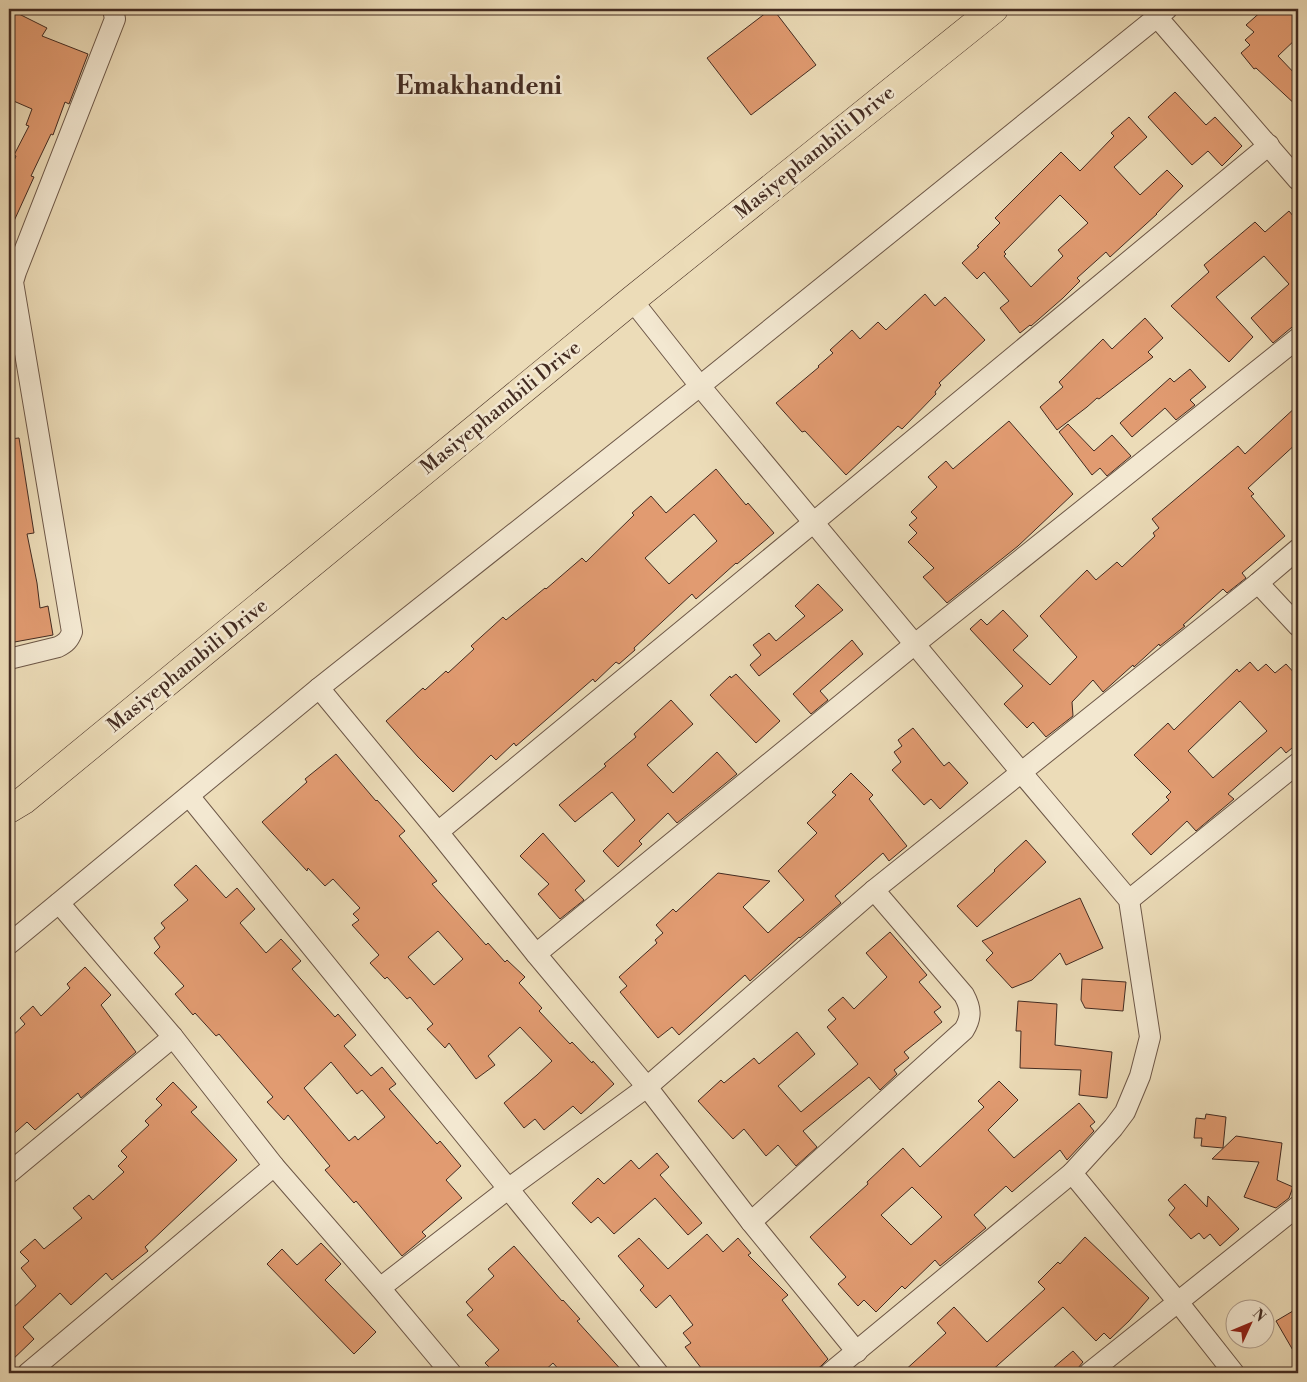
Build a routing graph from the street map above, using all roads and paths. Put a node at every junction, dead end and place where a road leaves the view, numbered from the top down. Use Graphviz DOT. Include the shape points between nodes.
graph roads {
  1 [pos="113,9"];
  2 [pos="994,9"];
  3 [pos="1162,13"];
  4 [pos="1269,145"];
  5 [pos="1298,180"];
  6 [pos="632,300"];
  7 [pos="1298,338"];
  8 [pos="700,386"];
  9 [pos="814,522"];
  10 [pos="1298,549"];
  11 [pos="1258,583"];
  12 [pos="1298,626"];
  13 [pos="916,644"];
  14 [pos="9,659"];
  15 [pos="319,688"];
  16 [pos="1298,762"];
  17 [pos="1021,772"];
  18 [pos="189,796"];
  19 [pos="9,809"];
  20 [pos="438,832"];
  21 [pos="874,890"];
  22 [pos="1129,900"];
  23 [pos="59,903"];
  24 [pos="9,944"];
  25 [pos="536,954"];
  26 [pos="173,1037"];
  27 [pos="647,1087"];
  28 [pos="274,1166"];
  29 [pos="9,1173"];
  30 [pos="1072,1174"];
  31 [pos="508,1189"];
  32 [pos="1298,1206"];
  33 [pos="751,1222"];
  34 [pos="380,1288"];
  35 [pos="1178,1302"];
  36 [pos="856,1352"];
  37 [pos="28,1373"];
  38 [pos="451,1373"];
  39 [pos="658,1373"];
  40 [pos="830,1373"];
  41 [pos="1089,1373"];
  42 [pos="1234,1373"];
  1 -- 14 [label="street" via="115,19 13,282 72,632 70,639 58,647"];
  2 -- 6 [label="main road, Masiyephambili Drive"];
  3 -- 4 [label="street"];
  3 -- 8 [label="street"];
  4 -- 5 [label="street"];
  4 -- 9 [label="street"];
  6 -- 8 [label="street"];
  6 -- 19 [label="main road, Masiyephambili Drive" via="24,800"];
  7 -- 13 [label="street"];
  8 -- 9 [label="street"];
  8 -- 15 [label="street"];
  9 -- 13 [label="street"];
  9 -- 20 [label="street"];
  10 -- 11 [label="street"];
  11 -- 12 [label="street"];
  11 -- 17 [label="street"];
  13 -- 17 [label="street"];
  13 -- 25 [label="street"];
  15 -- 18 [label="street"];
  15 -- 20 [label="street"];
  16 -- 22 [label="street"];
  17 -- 21 [label="street"];
  17 -- 22 [label="street"];
  18 -- 23 [label="street"];
  18 -- 31 [label="street"];
  20 -- 25 [label="street"];
  21 -- 27 [label="street"];
  21 -- 33 [label="street" via="964,995 969,1005 968,1023"];
  22 -- 30 [label="street" via="1150,1037 1140,1076 1125,1112"];
  23 -- 24 [label="street"];
  23 -- 26 [label="street"];
  25 -- 27 [label="street"];
  26 -- 28 [label="street"];
  26 -- 29 [label="street"];
  27 -- 31 [label="street"];
  27 -- 33 [label="street"];
  28 -- 34 [label="street"];
  28 -- 37 [label="street"];
  30 -- 35 [label="street"];
  30 -- 36 [label="street"];
  31 -- 34 [label="street"];
  31 -- 39 [label="street"];
  32 -- 35 [label="street"];
  33 -- 36 [label="street"];
  34 -- 38 [label="street"];
  35 -- 41 [label="street"];
  35 -- 42 [label="street"];
  36 -- 40 [label="street"];
}
